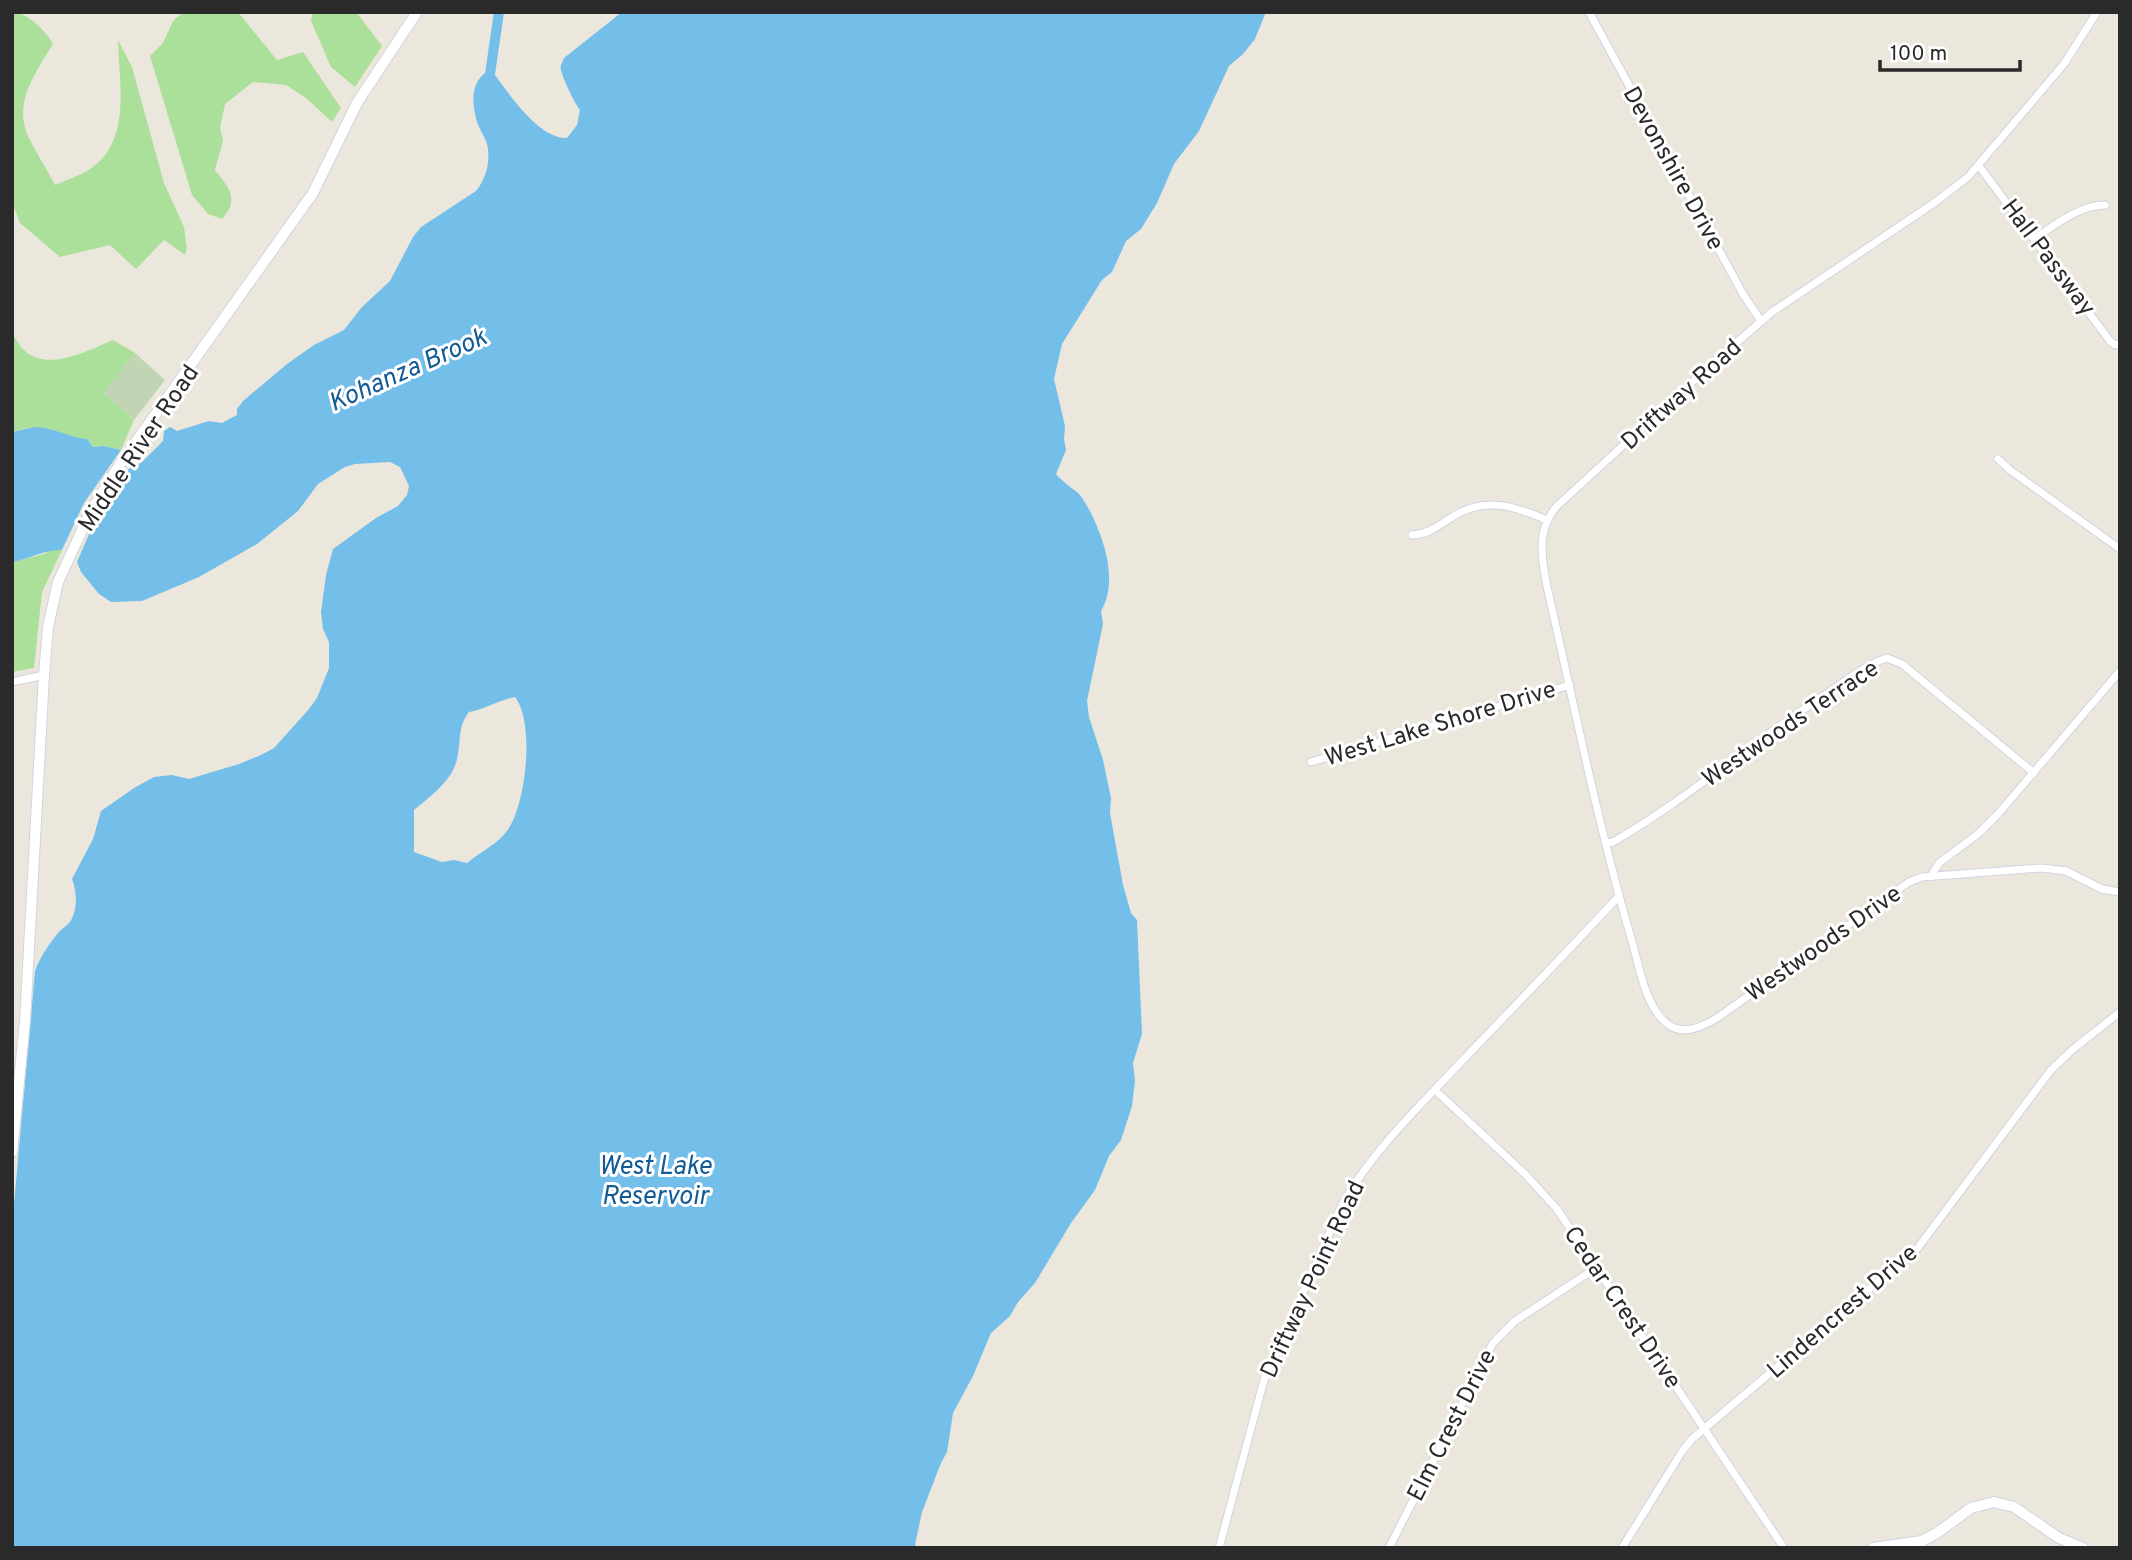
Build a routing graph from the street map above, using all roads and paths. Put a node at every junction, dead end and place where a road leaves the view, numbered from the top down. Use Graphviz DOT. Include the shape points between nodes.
graph roads {
  1 [pos="417,12"];
  2 [pos="1589,12"];
  3 [pos="2097,12"];
  4 [pos="1979,166"];
  5 [pos="2105,205"];
  6 [pos="2035,239"];
  7 [pos="1762,321"];
  8 [pos="2120,344"];
  9 [pos="1998,459"];
  10 [pos="1547,520"];
  11 [pos="1412,535"];
  12 [pos="2120,549"];
  13 [pos="2120,671"];
  14 [pos="44,675"];
  15 [pos="12,682"];
  16 [pos="1570,685"];
  17 [pos="1311,762"];
  18 [pos="2034,773"];
  19 [pos="1607,843"];
  20 [pos="1931,876"];
  21 [pos="2120,892"];
  22 [pos="1619,896"];
  23 [pos="2120,1012"];
  24 [pos="1435,1090"];
  25 [pos="12,1152"];
  26 [pos="1596,1268"];
  27 [pos="1704,1427"];
  28 [pos="2058,1543"];
  29 [pos="1219,1548"];
  30 [pos="1389,1548"];
  31 [pos="1622,1548"];
  32 [pos="1784,1548"];
  33 [pos="1873,1548"];
  34 [pos="2083,1548"];
  1 -- 14 [label="main road, Middle River Road" via="357,103 313,193 90,511 58,582"];
  2 -- 7 [label="street, Devonshire Drive"];
  3 -- 4 [label="street, Driftway Road" via="2064,64"];
  4 -- 6 [label="street, Hall Passway"];
  4 -- 7 [label="street, Driftway Road" via="1944,196"];
  5 -- 6 [label="street" via="2080,211"];
  6 -- 8 [label="street, Hall Passway" via="2110,341"];
  7 -- 10 [label="street, Driftway Road"];
  9 -- 12 [label="street"];
  10 -- 11 [label="street" via="1505,505 1482,504 1464,509 1428,533"];
  10 -- 16 [label="street" via="1543,565"];
  13 -- 18 [label="street"];
  14 -- 15 [label="street"];
  14 -- 25 [label="main road, Middle River Road" via="25,1021"];
  16 -- 17 [label="street, West Lake Shore Drive"];
  16 -- 19 [label="street"];
  18 -- 19 [label="street, Westwoods Terrace" via="1902,664 1886,658 1802,710 1650,820"];
  18 -- 20 [label="street" via="1987,826 1938,863"];
  19 -- 22 [label="street"];
  20 -- 21 [label="street, Westwoods Drive" via="2042,868 2066,871 2102,889"];
  20 -- 22 [label="street, Westwoods Drive" via="1909,882 1728,1011 1689,1030 1672,1027 1653,1006"];
  22 -- 24 [label="street, Driftway Point Road"];
  23 -- 27 [label="street, Lindencrest Drive" via="2052,1070 1911,1255"];
  24 -- 26 [label="street, Cedar Crest Drive" via="1543,1193"];
  24 -- 29 [label="street, Driftway Point Road" via="1364,1169 1342,1205 1264,1380"];
  26 -- 27 [label="street, Cedar Crest Drive"];
  26 -- 30 [label="street, Elm Crest Drive" via="1515,1321 1493,1343"];
  27 -- 31 [label="street, Lindencrest Drive" via="1683,1450"];
  27 -- 32 [label="street, Cedar Crest Drive"];
  28 -- 33 [label="main road" via="2014,1507 1994,1502 1971,1508 1922,1541"];
  28 -- 34 [label="main road"];
}
